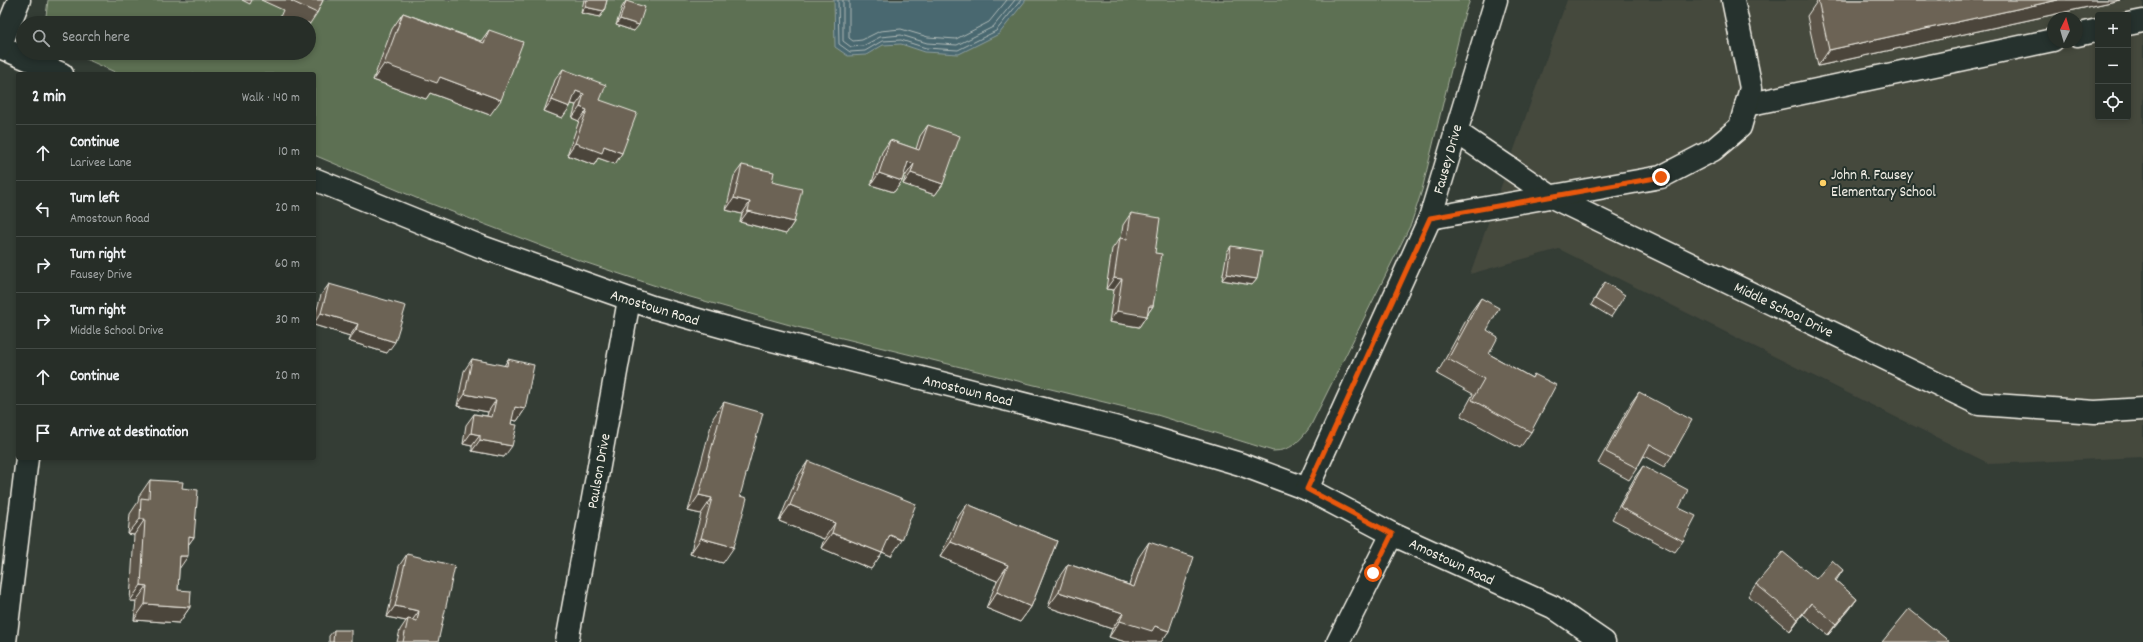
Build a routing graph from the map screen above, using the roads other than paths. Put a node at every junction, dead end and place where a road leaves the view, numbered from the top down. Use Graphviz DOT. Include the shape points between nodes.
graph roads {
  1 [pos="19,0"];
  2 [pos="1496,0"];
  3 [pos="1733,0"];
  4 [pos="2143,21"];
  5 [pos="2131,23"];
  6 [pos="2095,31"];
  7 [pos="2083,34"];
  8 [pos="2047,41"];
  9 [pos="0,47"];
  10 [pos="16,54"];
  11 [pos="30,60"];
  12 [pos="57,72"];
  13 [pos="1746,105"];
  14 [pos="1455,131"];
  15 [pos="316,180"];
  16 [pos="1552,197"];
  17 [pos="1430,218"];
  18 [pos="629,300"];
  19 [pos="2143,409"];
  20 [pos="27,460"];
  21 [pos="1307,489"];
  22 [pos="1392,534"];
  23 [pos="5,642"];
  24 [pos="567,642"];
  25 [pos="1338,642"];
  26 [pos="1604,642"];
  1 -- 9 [label="street"];
  2 -- 14 [label="street, Fausey Drive"];
  3 -- 13 [label="street" via="1751,88"];
  4 -- 5 [label="street"];
  6 -- 7 [label="street"];
  8 -- 13 [label="street"];
  9 -- 10 [label="street"];
  11 -- 12 [label="street"];
  13 -- 16 [label="street" via="1740,127 1713,150 1661,177"];
  14 -- 16 [label="street, Middle School Drive"];
  14 -- 17 [label="street, Fausey Drive"];
  15 -- 18 [label="street, Amostown Road" via="482,247"];
  16 -- 17 [label="street"];
  16 -- 19 [label="street, Middle School Drive" via="1979,404 2094,412"];
  17 -- 21 [label="street, Fausey Drive"];
  18 -- 21 [label="street, Amostown Road" via="745,333 1174,443"];
  18 -- 24 [label="street, Paulson Drive"];
  20 -- 23 [label="street"];
  21 -- 22 [label="street, Amostown Road"];
  22 -- 25 [label="street"];
  22 -- 26 [label="street, Amostown Road" via="1553,607"];
}
